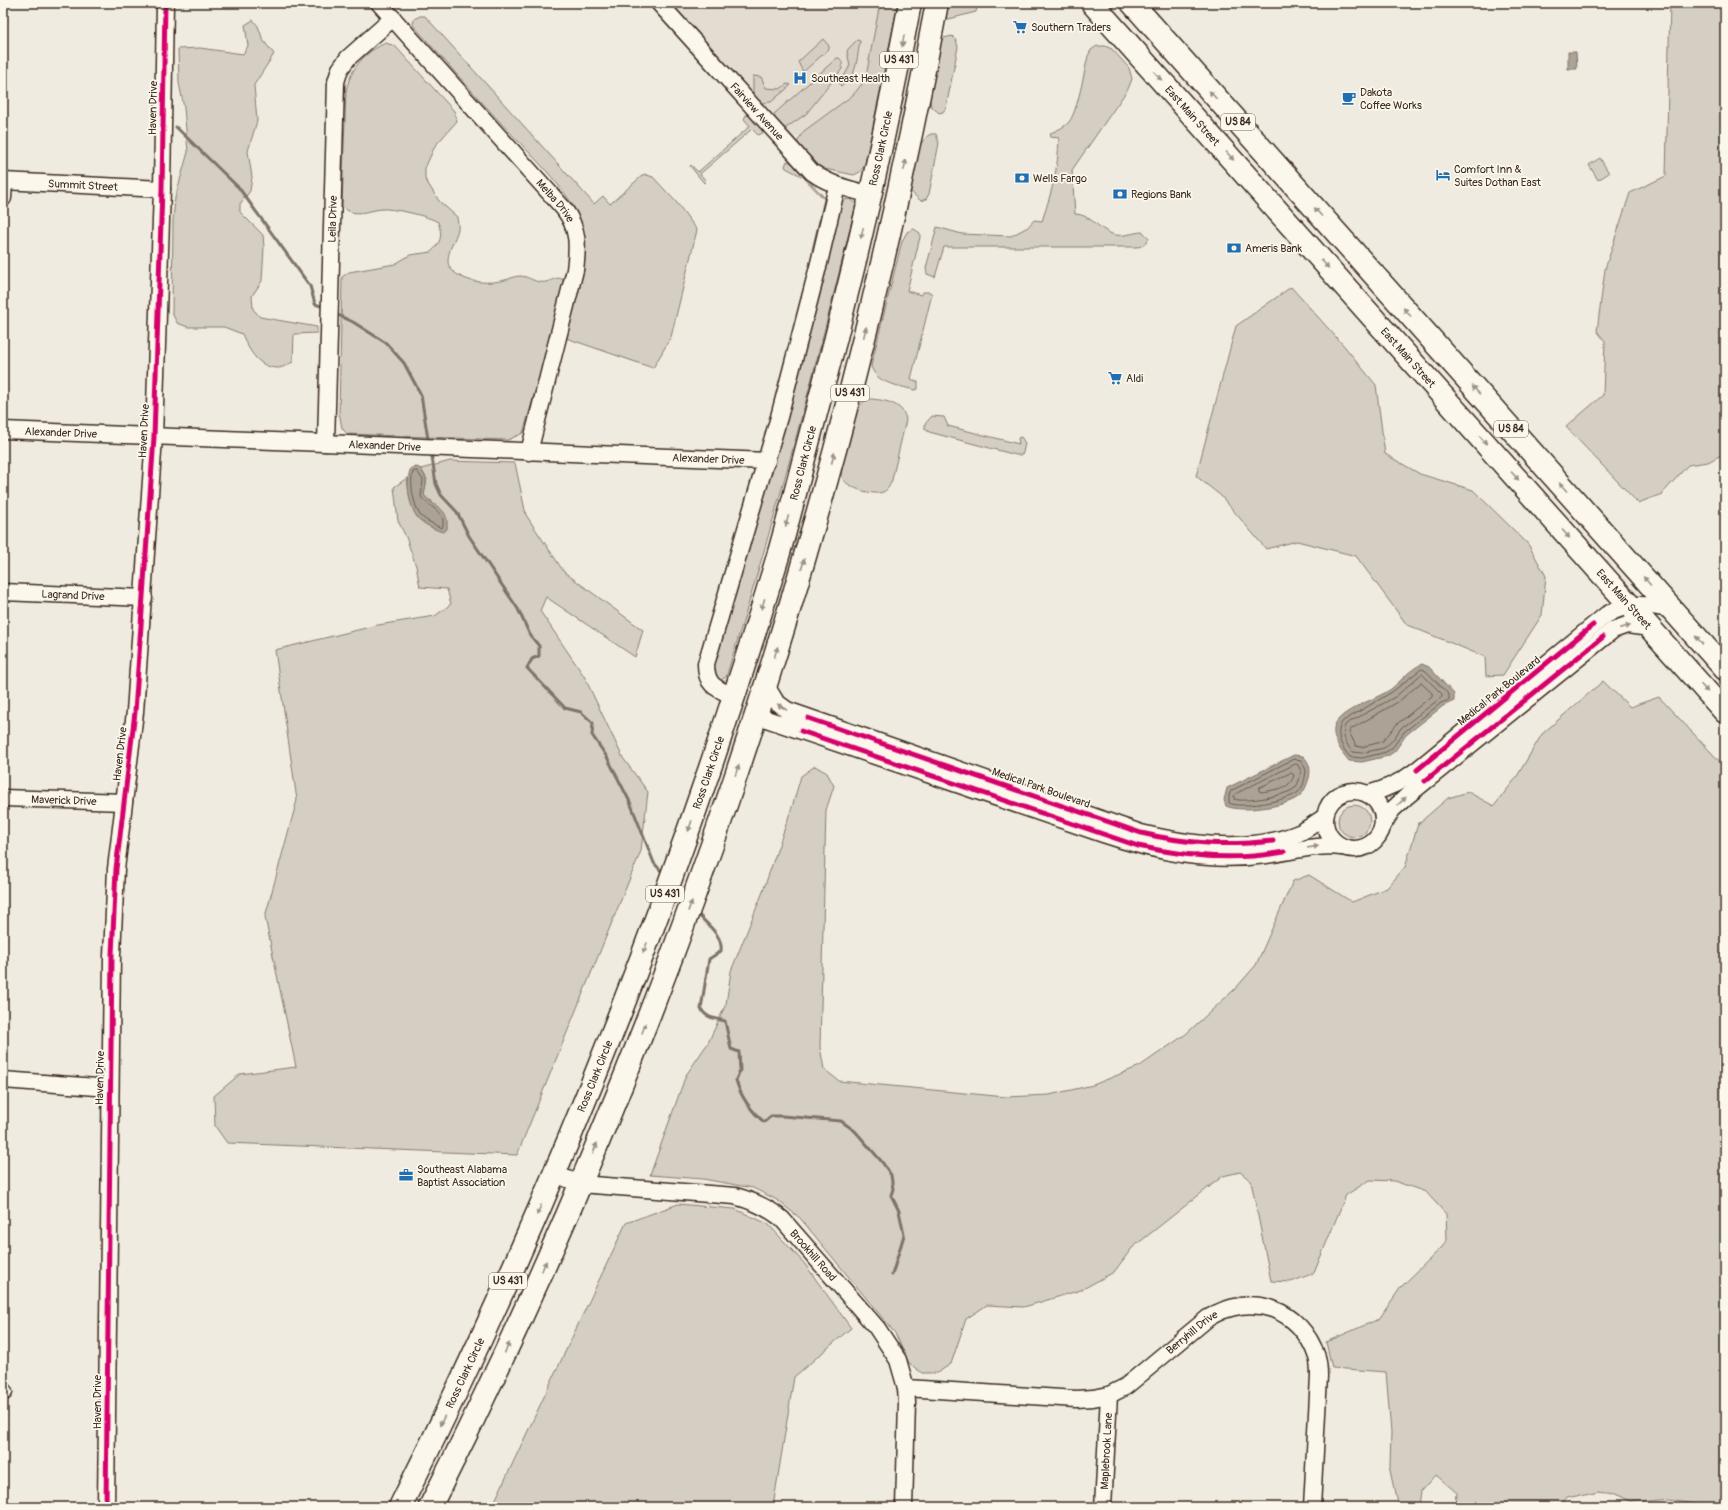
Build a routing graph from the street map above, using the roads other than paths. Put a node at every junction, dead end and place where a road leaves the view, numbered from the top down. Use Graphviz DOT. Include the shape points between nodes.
graph roads {
  1 [pos="165,3"];
  2 [pos="379,3"];
  3 [pos="659,3"];
  4 [pos="910,3"];
  5 [pos="937,3"];
  6 [pos="1092,3"];
  7 [pos="1132,3"];
  8 [pos="392,18"];
  9 [pos="4,181"];
  10 [pos="837,186"];
  11 [pos="162,189"];
  12 [pos="870,195"];
  13 [pos="3,198"];
  14 [pos="896,203"];
  15 [pos="3,430"];
  16 [pos="154,437"];
  17 [pos="326,444"];
  18 [pos="529,452"];
  19 [pos="767,461"];
  20 [pos="1610,583"];
  21 [pos="3,592"];
  22 [pos="144,598"];
  23 [pos="1630,605"];
  24 [pos="1673,610"];
  25 [pos="1606,615"];
  26 [pos="1650,628"];
  27 [pos="742,668"];
  28 [pos="1725,669"];
  29 [pos="765,684"];
  30 [pos="733,696"];
  31 [pos="1725,712"];
  32 [pos="752,725"];
  33 [pos="1368,794"];
  34 [pos="3,798"];
  35 [pos="124,802"];
  36 [pos="1325,817"];
  37 [pos="1384,824"];
  38 [pos="1341,846"];
  39 [pos="3,1080"];
  40 [pos="110,1088"];
  41 [pos="555,1174"];
  42 [pos="580,1184"];
  43 [pos="465,1372"];
  44 [pos="490,1384"];
  45 [pos="906,1388"];
  46 [pos="1109,1395"];
  47 [pos="106,1507"];
  48 [pos="400,1507"];
  49 [pos="430,1507"];
  50 [pos="904,1507"];
  51 [pos="1103,1507"];
  52 [pos="1312,1507"];
  1 -- 11 [label="street, Haven Drive"];
  2 -- 8 [label="street, Melba Drive"];
  3 -- 10 [label="street, Fairview Avenue" via="812,172"];
  4 -- 12 [label="highway, Ross Clark Circle / US 431, one-way"];
  14 -- 5 [label="highway, US 431, one-way"];
  6 -- 20 [label="highway, East Main Street / US 84, one-way"];
  24 -- 7 [label="highway, US 84, one-way"];
  8 -- 17 [label="street, Leila Drive" via="348,58 340,69 336,82"];
  8 -- 18 [label="street, Melba Drive" via="564,209 575,229 575,270"];
  9 -- 11 [label="street, Summit Street"];
  9 -- 13 [label="street"];
  10 -- 12 [label="street, Fairview Avenue"];
  10 -- 19 [label="street"];
  11 -- 16 [label="street, Haven Drive"];
  12 -- 14 [label="highway"];
  12 -- 27 [label="highway, Ross Clark Circle / US 431, one-way" via="796,488"];
  29 -- 14 [label="highway, US 431, one-way" via="805,560 853,384"];
  15 -- 16 [label="street, Alexander Drive"];
  16 -- 17 [label="street, Alexander Drive"];
  16 -- 22 [label="street, Haven Drive"];
  17 -- 18 [label="street, Alexander Drive"];
  18 -- 19 [label="street, Alexander Drive"];
  19 -- 30 [label="street" via="706,664 709,682 716,689"];
  20 -- 23 [label="highway, East Main Street / US 84"];
  20 -- 25 [label="street" via="1610,602"];
  21 -- 22 [label="street, Lagrand Drive"];
  22 -- 35 [label="street, Haven Drive" via="135,712"];
  23 -- 24 [label="street, Medical Park Boulevard"];
  23 -- 25 [label="street, Medical Park Boulevard"];
  23 -- 26 [label="highway, East Main Street / US 84"];
  28 -- 24 [label="highway, US 84, one-way"];
  25 -- 33 [label="street, Medical Park Boulevard" via="1412,774 1389,788"];
  26 -- 31 [label="highway, East Main Street / US 84, one-way"];
  37 -- 26 [label="street, one-way" via="1392,810 1408,796 1613,630 1627,625"];
  27 -- 30 [label="highway, Ross Clark Circle / US 431"];
  27 -- 32 [label="highway"];
  29 -- 32 [label="highway, US 431"];
  36 -- 29 [label="street, Medical Park Boulevard, one-way" via="1299,833 1273,841 1219,844 1173,841 1119,826 787,710 776,702"];
  30 -- 32 [label="highway"];
  30 -- 41 [label="highway, Ross Clark Circle / US 431, one-way" via="624,1005"];
  32 -- 38 [label="street, one-way" via="1138,846 1170,853 1228,858 1328,845"];
  42 -- 32 [label="highway, US 431, one-way" via="689,910"];
  33 -- 36 [label="street" via="1354,791 1340,794 1330,804"];
  33 -- 37 [label="street" via="1379,804"];
  34 -- 35 [label="street, Maverick Drive"];
  35 -- 40 [label="street, Haven Drive" via="114,908"];
  36 -- 38 [label="street" via="1330,838"];
  37 -- 38 [label="street" via="1379,837 1369,846 1355,850"];
  39 -- 40 [label="street"];
  40 -- 47 [label="street, Haven Drive"];
  41 -- 42 [label="street, Brookhill Road"];
  41 -- 43 [label="highway, Ross Clark Circle / US 431, one-way"];
  44 -- 42 [label="highway, US 431, one-way"];
  42 -- 45 [label="street, Brookhill Road" via="735,1196 772,1211 799,1238 877,1328 898,1360"];
  43 -- 44 [label="highway"];
  43 -- 48 [label="highway, Ross Clark Circle / US 431, one-way"];
  44 -- 49 [label="highway, US 431"];
  45 -- 46 [label="street, Berryhill Drive" via="1076,1399"];
  45 -- 50 [label="street, Brookhill Road"];
  46 -- 51 [label="street, Maplebrook Lane"];
  46 -- 52 [label="street, Berryhill Drive" via="1125,1387 1221,1310 1235,1306 1257,1305 1280,1312 1305,1333 1317,1359 1319,1376"];
}
